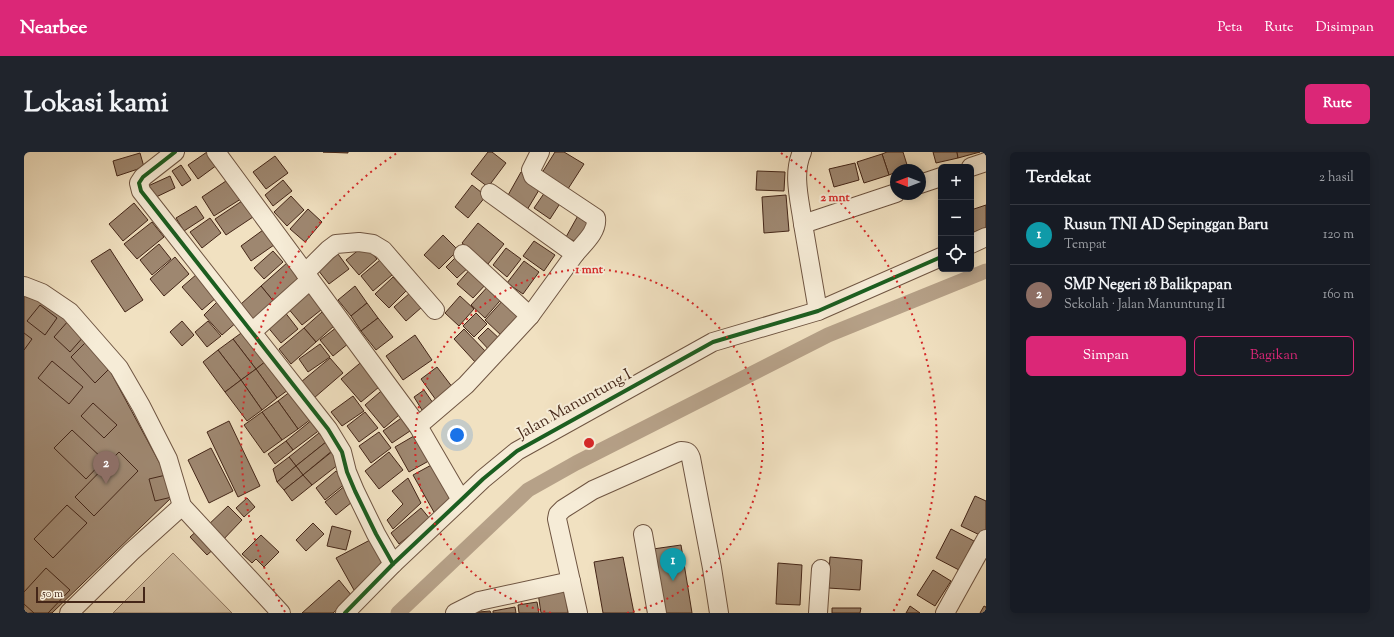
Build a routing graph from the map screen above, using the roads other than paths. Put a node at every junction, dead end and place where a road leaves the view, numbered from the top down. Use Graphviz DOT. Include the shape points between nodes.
graph roads {
  1 [pos="216,152"];
  2 [pos="540,152"];
  3 [pos="802,152"];
  4 [pos="168,154"];
  5 [pos="986,162"];
  6 [pos="974,166"];
  7 [pos="938,178"];
  8 [pos="926,182"];
  9 [pos="490,193"];
  10 [pos="890,194"];
  11 [pos="803,224"];
  12 [pos="986,237"];
  13 [pos="974,243"];
  14 [pos="463,254"];
  15 [pos="575,254"];
  16 [pos="938,258"];
  17 [pos="308,277"];
  18 [pos="24,286"];
  19 [pos="435,310"];
  20 [pos="818,311"];
  21 [pos="530,316"];
  22 [pos="252,332"];
  23 [pos="418,426"];
  24 [pos="461,500"];
  25 [pos="182,506"];
  26 [pos="642,534"];
  27 [pos="986,539"];
  28 [pos="393,564"];
  29 [pos="821,570"];
  30 [pos="571,581"];
  31 [pos="69,613"];
  32 [pos="281,613"];
  33 [pos="345,613"];
  34 [pos="455,613"];
  35 [pos="578,613"];
  36 [pos="657,613"];
  37 [pos="719,613"];
  38 [pos="818,613"];
  39 [pos="945,613"];
  1 -- 17 [label="street"];
  2 -- 15 [label="street" via="531,170 533,176 596,218 595,230"];
  3 -- 11 [label="street" via="798,162 798,187"];
  4 -- 22 [label="street" via="143,177 139,183 141,191"];
  5 -- 6 [label="street"];
  7 -- 8 [label="street"];
  9 -- 15 [label="street"];
  10 -- 11 [label="street"];
  11 -- 20 [label="street"];
  12 -- 13 [label="street"];
  14 -- 21 [label="street"];
  15 -- 21 [label="street"];
  16 -- 20 [label="street, Jalan Manuntung I"];
  17 -- 19 [label="street" via="328,250 336,244 373,244 383,250"];
  17 -- 22 [label="street"];
  17 -- 23 [label="street"];
  18 -- 25 [label="street" via="42,293 70,312 119,368 168,459"];
  20 -- 24 [label="street, Jalan Manuntung I" via="713,342 517,451"];
  21 -- 23 [label="street" via="466,385"];
  22 -- 28 [label="street" via="328,429 342,452 355,491"];
  23 -- 24 [label="street"];
  24 -- 28 [label="street, Jalan Manuntung I"];
  25 -- 31 [label="street"];
  25 -- 32 [label="street"];
  26 -- 36 [label="street"];
  27 -- 39 [label="street"];
  28 -- 33 [label="street, Jalan Manuntung I"];
  29 -- 38 [label="street"];
  30 -- 34 [label="street" via="479,601"];
  30 -- 35 [label="street"];
  30 -- 37 [label="street" via="558,514 593,490 686,451 690,453"];
}
